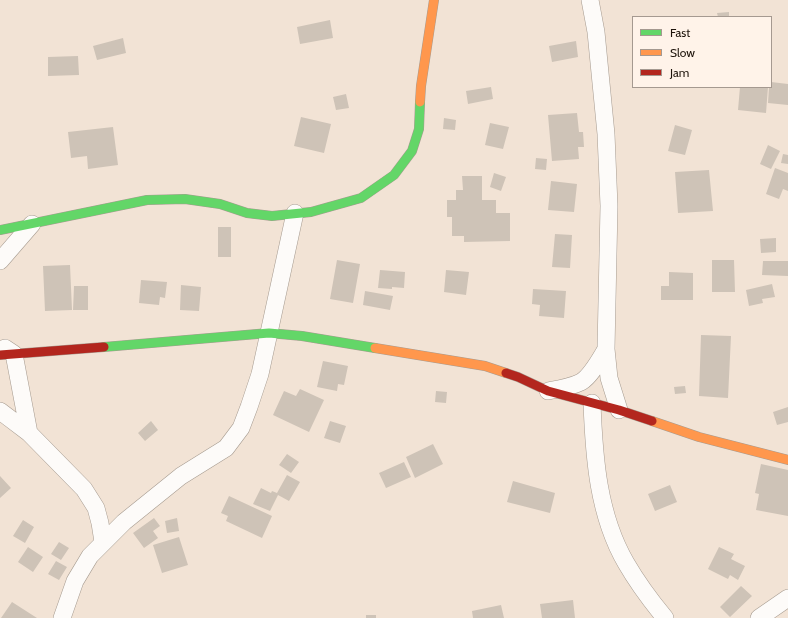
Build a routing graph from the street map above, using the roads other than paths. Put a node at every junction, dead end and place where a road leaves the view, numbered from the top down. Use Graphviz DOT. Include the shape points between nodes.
graph roads {
  1 [pos="434,0"];
  2 [pos="590,0"];
  3 [pos="295,214"];
  4 [pos="32,224"];
  5 [pos="0,230"];
  6 [pos="0,261"];
  7 [pos="269,333"];
  8 [pos="0,345"];
  9 [pos="606,349"];
  10 [pos="7,355"];
  11 [pos="548,391"];
  12 [pos="592,403"];
  13 [pos="619,410"];
  14 [pos="0,411"];
  15 [pos="29,433"];
  16 [pos="788,460"];
  17 [pos="102,542"];
  18 [pos="788,598"];
  19 [pos="62,618"];
  20 [pos="665,618"];
  21 [pos="759,618"];
  1 -- 3 [label="street" via="421,86 419,129 412,151 394,175 361,198"];
  2 -- 9 [label="street" via="596,32 606,134 609,206"];
  3 -- 4 [label="street" via="272,216 247,213 220,204 184,199 147,200"];
  3 -- 7 [label="street"];
  4 -- 5 [label="street"];
  4 -- 6 [label="street"];
  7 -- 10 [label="street"];
  7 -- 11 [label="street" via="302,336 485,366"];
  7 -- 17 [label="street" via="249,408 241,428 226,448 180,476"];
  8 -- 10 [label="street"];
  9 -- 11 [label="street" via="582,381 566,388"];
  9 -- 13 [label="street" via="609,378"];
  10 -- 15 [label="street"];
  11 -- 12 [label="street"];
  12 -- 13 [label="street"];
  12 -- 20 [label="street" via="594,454 601,497 612,533 625,562"];
  13 -- 16 [label="street" via="700,437"];
  14 -- 15 [label="street"];
  15 -- 17 [label="street" via="84,488 96,508"];
  17 -- 19 [label="street" via="75,581"];
  18 -- 21 [label="street"];
}
